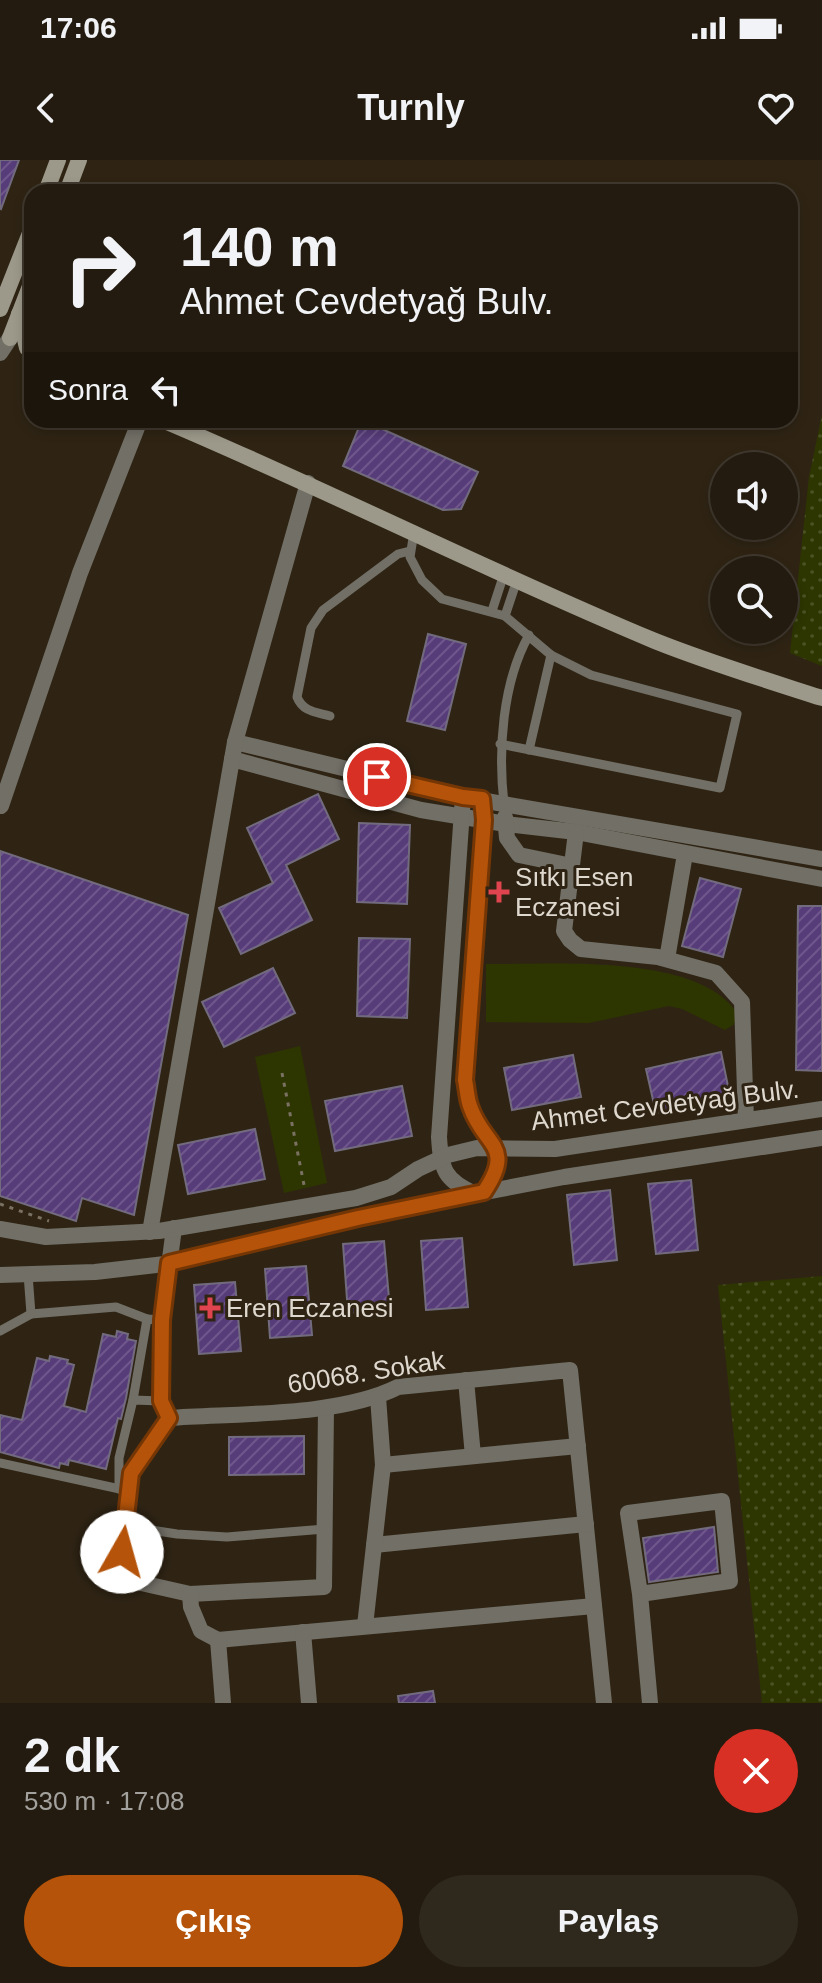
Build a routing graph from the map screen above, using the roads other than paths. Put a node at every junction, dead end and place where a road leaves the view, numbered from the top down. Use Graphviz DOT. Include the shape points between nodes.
graph roads {
  1 [pos="58,160"];
  2 [pos="79,160"];
  3 [pos="49,184"];
  4 [pos="70,184"];
  5 [pos="24,248"];
  6 [pos="24,301"];
  7 [pos="1,306"];
  8 [pos="19,314"];
  9 [pos="24,332"];
  10 [pos="5,335"];
  11 [pos="24,346"];
  12 [pos="0,353"];
  13 [pos="137,428"];
  14 [pos="181,428"];
  15 [pos="308,483"];
  16 [pos="414,532"];
  17 [pos="410,551"];
  18 [pos="511,577"];
  19 [pos="492,611"];
  20 [pos="505,616"];
  21 [pos="529,635"];
  22 [pos="551,655"];
  23 [pos="822,698"];
  24 [pos="330,716"];
  25 [pos="500,744"];
  26 [pos="529,750"];
  27 [pos="234,751"];
  28 [pos="463,797"];
  29 [pos="482,799"];
  30 [pos="504,804"];
  31 [pos="1,806"];
  32 [pos="463,817"];
  33 [pos="484,820"];
  34 [pos="506,824"];
  35 [pos="576,832"];
  36 [pos="685,854"];
  37 [pos="822,859"];
  38 [pos="572,866"];
  39 [pos="822,879"];
  40 [pos="667,959"];
  41 [pos="822,1109"];
  42 [pos="746,1120"];
  43 [pos="822,1138"];
  44 [pos="496,1147"];
  45 [pos="440,1159"];
  46 [pos="480,1193"];
  47 [pos="174,1228"];
  48 [pos="0,1229"];
  49 [pos="150,1232"];
  50 [pos="169,1263"];
  51 [pos="28,1274"];
  52 [pos="0,1275"];
  53 [pos="31,1314"];
  54 [pos="154,1320"];
  55 [pos="0,1331"];
  56 [pos="466,1380"];
  57 [pos="378,1397"];
  58 [pos="133,1400"];
  59 [pos="161,1401"];
  60 [pos="326,1408"];
  61 [pos="169,1418"];
  62 [pos="578,1446"];
  63 [pos="473,1456"];
  64 [pos="0,1463"];
  65 [pos="383,1465"];
  66 [pos="124,1490"];
  67 [pos="586,1524"];
  68 [pos="125,1526"];
  69 [pos="325,1529"];
  70 [pos="374,1545"];
  71 [pos="190,1594"];
  72 [pos="640,1594"];
  73 [pos="594,1606"];
  74 [pos="365,1626"];
  75 [pos="303,1632"];
  76 [pos="218,1640"];
  77 [pos="223,1703"];
  78 [pos="309,1703"];
  79 [pos="604,1703"];
  80 [pos="650,1703"];
  1 -- 3 [label="main road"];
  2 -- 4 [label="main road"];
  5 -- 7 [label="main road"];
  6 -- 8 [label="main road"];
  7 -- 8 [label="main road"];
  8 -- 9 [label="main road"];
  8 -- 10 [label="main road"];
  10 -- 11 [label="main road"];
  10 -- 12 [label="street"];
  13 -- 31 [label="street" via="80,573"];
  14 -- 15 [label="main road"];
  15 -- 16 [label="main road"];
  15 -- 27 [label="street"];
  16 -- 17 [label="lane"];
  16 -- 18 [label="main road"];
  17 -- 19 [label="lane" via="434,594"];
  17 -- 24 [label="lane" via="398,554 330,603 311,628 297,697 308,711"];
  18 -- 19 [label="lane"];
  18 -- 20 [label="lane"];
  18 -- 23 [label="main road" via="657,641"];
  19 -- 20 [label="lane"];
  20 -- 21 [label="lane"];
  21 -- 22 [label="lane"];
  21 -- 25 [label="lane" via="517,661"];
  22 -- 26 [label="lane"];
  22 -- 26 [label="lane" via="591,675 737,714 720,788"];
  25 -- 26 [label="lane"];
  25 -- 30 [label="lane"];
  27 -- 28 [label="street"];
  27 -- 32 [label="street" via="421,810"];
  27 -- 49 [label="street"];
  28 -- 29 [label="street"];
  28 -- 32 [label="street"];
  29 -- 30 [label="street"];
  29 -- 33 [label="street"];
  30 -- 34 [label="street"];
  30 -- 37 [label="street"];
  32 -- 33 [label="street"];
  32 -- 45 [label="street"];
  33 -- 34 [label="street"];
  33 -- 44 [label="street" via="465,1080 470,1107"];
  34 -- 35 [label="street"];
  34 -- 38 [label="street" via="507,838 519,855"];
  35 -- 36 [label="street"];
  35 -- 38 [label="street"];
  36 -- 39 [label="street"];
  36 -- 40 [label="street"];
  38 -- 40 [label="street" via="564,931 570,940 581,949"];
  40 -- 42 [label="street" via="716,973 742,1002"];
  41 -- 42 [label="street, Ahmet Cevdetyağ Bulv."];
  42 -- 44 [label="street, Ahmet Cevdetyağ Bulv." via="555,1149"];
  43 -- 46 [label="street, Ahmet Cevdetyağ Bulv."];
  44 -- 45 [label="street, Ahmet Cevdetyağ Bulv."];
  44 -- 46 [label="street" via="494,1178"];
  45 -- 46 [label="street" via="445,1174 458,1186"];
  45 -- 47 [label="street, Ahmet Cevdetyağ Bulv." via="391,1187 356,1198"];
  46 -- 50 [label="street, Ahmet Cevdetyağ Bulv."];
  47 -- 49 [label="street, Ahmet Cevdetyağ Bulv."];
  47 -- 50 [label="street"];
  48 -- 49 [label="street, Ahmet Cevdetyağ Bulv." via="46,1237"];
  50 -- 51 [label="street, Ahmet Cevdetyağ Bulv."];
  50 -- 54 [label="street"];
  51 -- 52 [label="street, Ahmet Cevdetyağ Bulv."];
  51 -- 53 [label="lane"];
  53 -- 54 [label="lane" via="116,1307"];
  53 -- 55 [label="lane"];
  54 -- 58 [label="lane"];
  54 -- 59 [label="street"];
  56 -- 57 [label="street, 60068. Sokak" via="398,1387"];
  56 -- 62 [label="street, 60068. Sokak" via="570,1370"];
  56 -- 63 [label="street"];
  57 -- 60 [label="street, 60068. Sokak"];
  57 -- 65 [label="street"];
  58 -- 59 [label="lane"];
  58 -- 66 [label="lane" via="119,1458"];
  59 -- 61 [label="street"];
  60 -- 61 [label="street, 60068. Sokak"];
  60 -- 69 [label="street"];
  61 -- 66 [label="street"];
  62 -- 63 [label="street"];
  62 -- 67 [label="street"];
  63 -- 65 [label="street"];
  64 -- 66 [label="lane"];
  65 -- 70 [label="street"];
  66 -- 68 [label="street"];
  67 -- 70 [label="street"];
  67 -- 73 [label="street"];
  68 -- 69 [label="lane" via="227,1537"];
  68 -- 71 [label="street" via="119,1578"];
  69 -- 71 [label="street" via="324,1587"];
  70 -- 74 [label="street"];
  71 -- 76 [label="street" via="201,1631"];
  72 -- 72 [label="street" via="730,1581 722,1501 628,1513"];
  72 -- 80 [label="street"];
  73 -- 74 [label="street"];
  73 -- 79 [label="street"];
  74 -- 75 [label="street"];
  75 -- 76 [label="street"];
  75 -- 78 [label="street"];
  76 -- 77 [label="street"];
}
